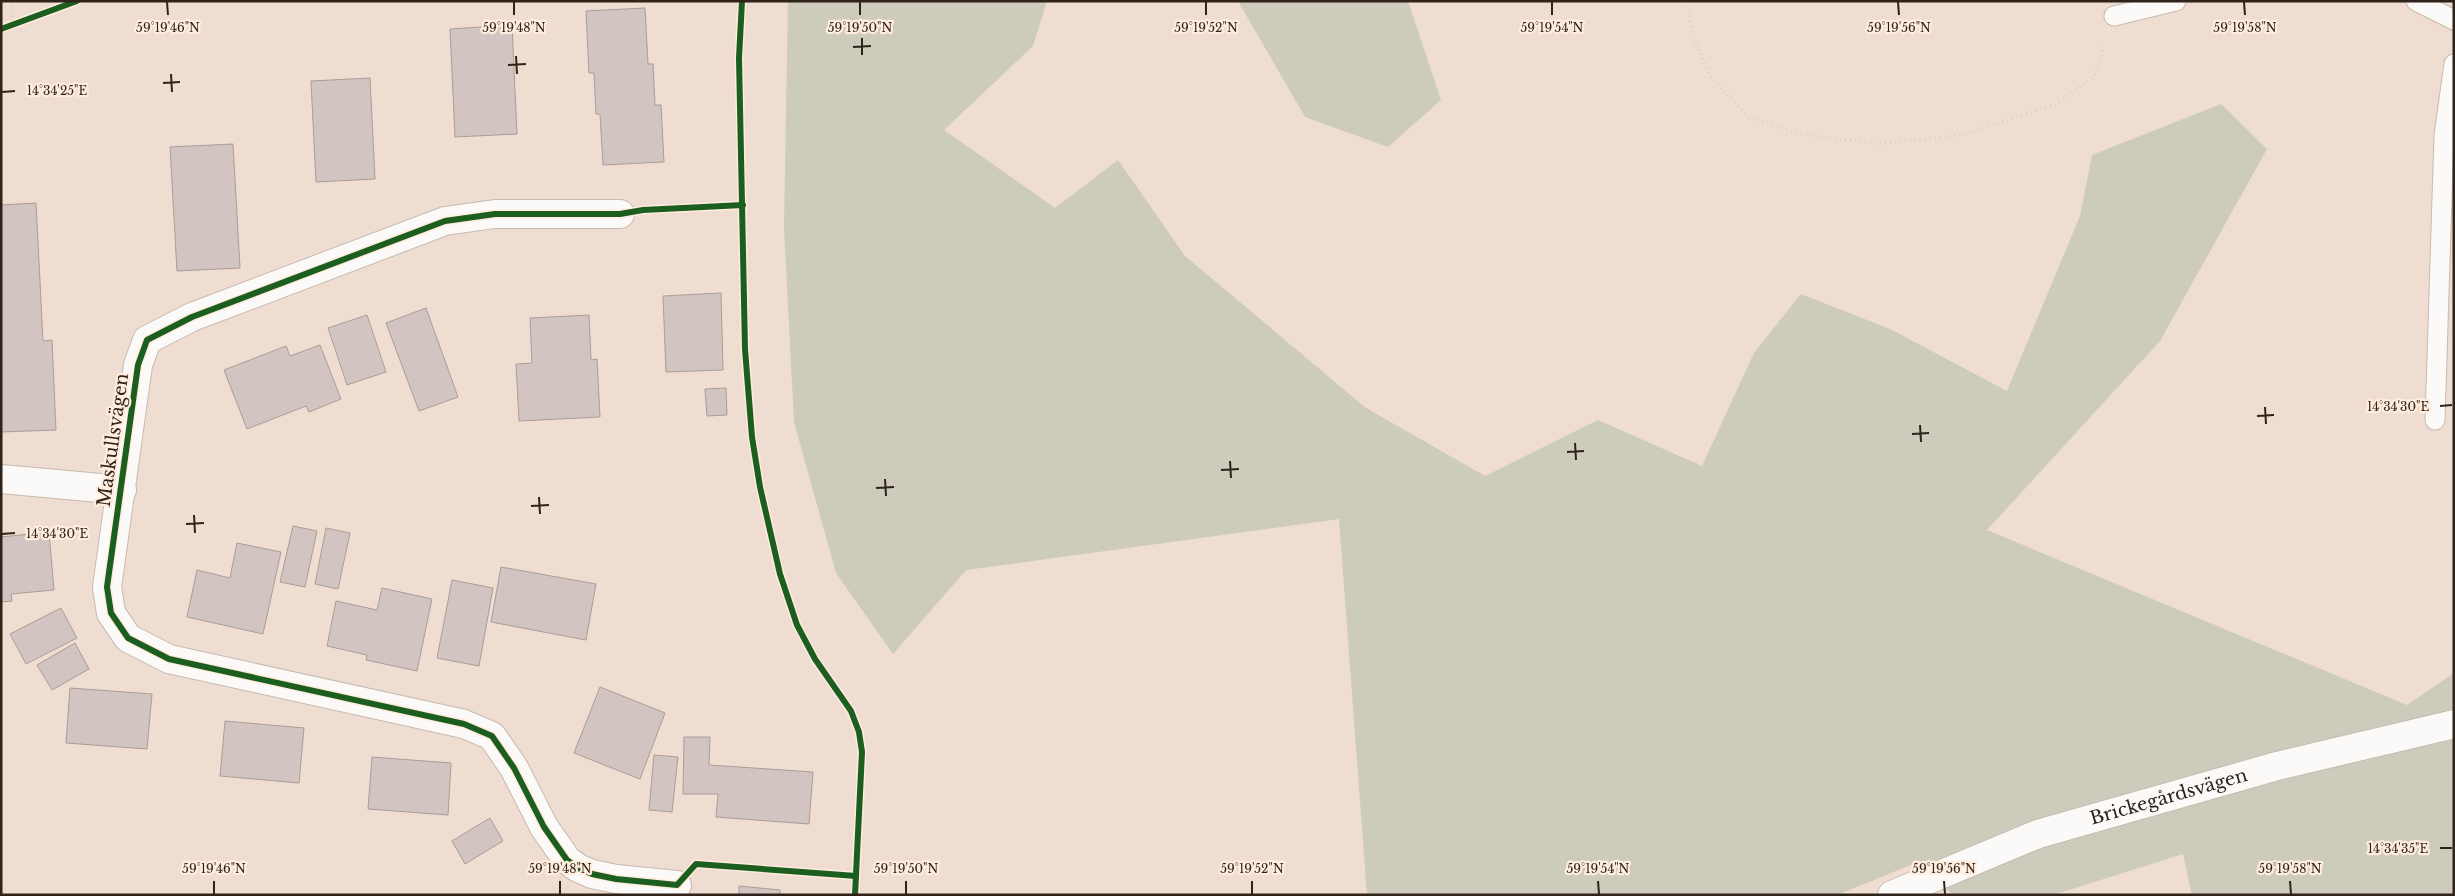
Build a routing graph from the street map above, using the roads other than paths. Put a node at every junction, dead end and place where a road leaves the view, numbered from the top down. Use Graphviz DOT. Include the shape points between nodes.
graph roads {
  1 [pos="2176,1"];
  2 [pos="2416,1"];
  3 [pos="2114,16"];
  4 [pos="2454,20"];
  5 [pos="2454,64"];
  6 [pos="620,214"];
  7 [pos="2435,420"];
  8 [pos="1,479"];
  9 [pos="122,490"];
  10 [pos="2454,724"];
  11 [pos="677,885"];
  12 [pos="1892,895"];
  1 -- 3 [label="lane"];
  2 -- 4 [label="lane"];
  5 -- 7 [label="lane" via="2444,135"];
  6 -- 9 [label="street, Maskullsvägen" via="495,214 445,221 192,317 147,340 138,365"];
  8 -- 9 [label="street, Maskullsvägen"];
  9 -- 11 [label="street, Maskullsvägen" via="107,587 111,613 128,638 169,659 464,724 492,736 514,768 544,827 567,860 592,874"];
  10 -- 12 [label="street, Brickegårdsvägen" via="2277,766 2038,834"];
}
